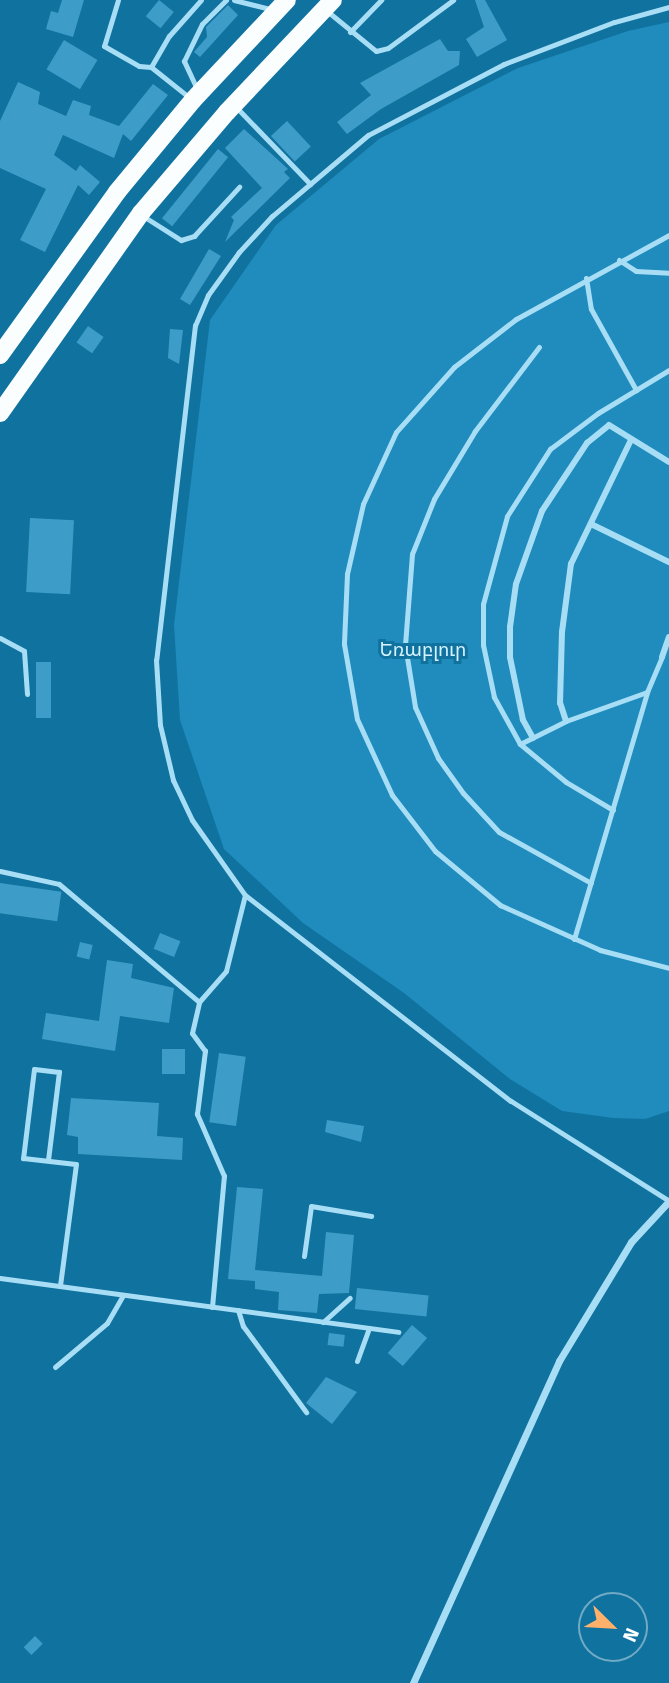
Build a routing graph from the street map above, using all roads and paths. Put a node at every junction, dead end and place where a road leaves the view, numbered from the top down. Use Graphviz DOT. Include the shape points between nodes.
graph roads {
  1 [pos="118,0"];
  2 [pos="201,0"];
  3 [pos="226,0"];
  4 [pos="234,0"];
  5 [pos="381,0"];
  6 [pos="453,0"];
  7 [pos="329,4"];
  8 [pos="282,6"];
  9 [pos="669,7"];
  10 [pos="350,32"];
  11 [pos="151,67"];
  12 [pos="196,97"];
  13 [pos="233,105"];
  14 [pos="310,184"];
  15 [pos="239,187"];
  16 [pos="141,214"];
  17 [pos="669,235"];
  18 [pos="619,260"];
  19 [pos="669,273"];
  20 [pos="586,278"];
  21 [pos="538,347"];
  22 [pos="0,355"];
  23 [pos="669,370"];
  24 [pos="636,390"];
  25 [pos="0,413"];
  26 [pos="631,440"];
  27 [pos="669,461"];
  28 [pos="593,525"];
  29 [pos="669,562"];
  30 [pos="669,637"];
  31 [pos="0,638"];
  32 [pos="662,657"];
  33 [pos="647,692"];
  34 [pos="27,694"];
  35 [pos="566,721"];
  36 [pos="533,738"];
  37 [pos="520,744"];
  38 [pos="612,810"];
  39 [pos="0,871"];
  40 [pos="591,883"];
  41 [pos="245,895"];
  42 [pos="575,939"];
  43 [pos="669,968"];
  44 [pos="199,1002"];
  45 [pos="48,1160"];
  46 [pos="669,1201"];
  47 [pos="371,1216"];
  48 [pos="304,1256"];
  49 [pos="0,1279"];
  50 [pos="60,1286"];
  51 [pos="124,1295"];
  52 [pos="350,1298"];
  53 [pos="212,1307"];
  54 [pos="238,1310"];
  55 [pos="323,1322"];
  56 [pos="369,1328"];
  57 [pos="398,1332"];
  58 [pos="357,1361"];
  59 [pos="55,1367"];
  60 [pos="306,1412"];
  61 [pos="413,1683"];
  1 -- 11 [label="lane" via="104,46 139,66"];
  2 -- 11 [label="lane" via="169,36"];
  3 -- 12 [label="lane" via="202,24 184,61"];
  4 -- 8 [label="lane"];
  5 -- 10 [label="lane"];
  6 -- 10 [label="lane" via="388,48 376,51"];
  7 -- 10 [label="lane"];
  7 -- 13 [label="highway"];
  8 -- 12 [label="highway"];
  9 -- 14 [label="lane" via="614,22 504,64 368,135"];
  11 -- 12 [label="lane"];
  12 -- 22 [label="highway" via="117,192"];
  13 -- 14 [label="lane"];
  13 -- 16 [label="highway"];
  14 -- 41 [label="lane" via="239,252 200,310 156,660 160,725 173,780 192,820"];
  15 -- 16 [label="lane" via="194,236 181,240"];
  16 -- 25 [label="highway"];
  17 -- 18 [label="lane"];
  18 -- 19 [label="lane" via="636,271"];
  18 -- 20 [label="lane"];
  20 -- 24 [label="lane" via="591,309"];
  20 -- 42 [label="lane" via="516,319 454,367 396,432 363,504 347,574 344,644 363,732 392,795 435,851 500,905"];
  21 -- 40 [label="lane" via="475,431 434,499 412,554 405,645 415,707 438,758 463,793 499,832"];
  23 -- 24 [label="lane"];
  24 -- 37 [label="lane" via="550,449 507,516 493,555 483,604 483,645 494,697"];
  26 -- 27 [label="street"];
  26 -- 28 [label="street"];
  26 -- 36 [label="street" via="609,425 587,443 542,511 528,547 516,584 510,657 523,720"];
  28 -- 29 [label="street"];
  28 -- 35 [label="street" via="571,564 562,632 560,703"];
  30 -- 32 [label="street"];
  31 -- 34 [label="lane" via="24,651"];
  32 -- 33 [label="lane"];
  33 -- 35 [label="lane"];
  33 -- 38 [label="lane"];
  35 -- 36 [label="lane"];
  36 -- 37 [label="lane"];
  37 -- 38 [label="lane" via="566,782"];
  38 -- 40 [label="lane"];
  39 -- 44 [label="lane" via="59,884"];
  40 -- 42 [label="lane"];
  41 -- 44 [label="lane" via="226,971"];
  41 -- 46 [label="lane" via="501,1094"];
  42 -- 43 [label="lane"];
  44 -- 53 [label="lane" via="192,1033 205,1051 197,1114 224,1176"];
  45 -- 45 [label="lane" via="23,1157 34,1069 59,1072"];
  45 -- 50 [label="lane" via="76,1164"];
  46 -- 61 [label="street" via="631,1242 559,1361"];
  47 -- 48 [label="lane" via="311,1206"];
  49 -- 50 [label="lane"];
  50 -- 51 [label="lane"];
  51 -- 53 [label="lane"];
  51 -- 59 [label="lane" via="107,1323"];
  52 -- 55 [label="lane"];
  53 -- 54 [label="lane"];
  54 -- 55 [label="lane"];
  54 -- 60 [label="lane" via="243,1326"];
  55 -- 56 [label="lane"];
  56 -- 57 [label="lane"];
  56 -- 58 [label="lane"];
}
